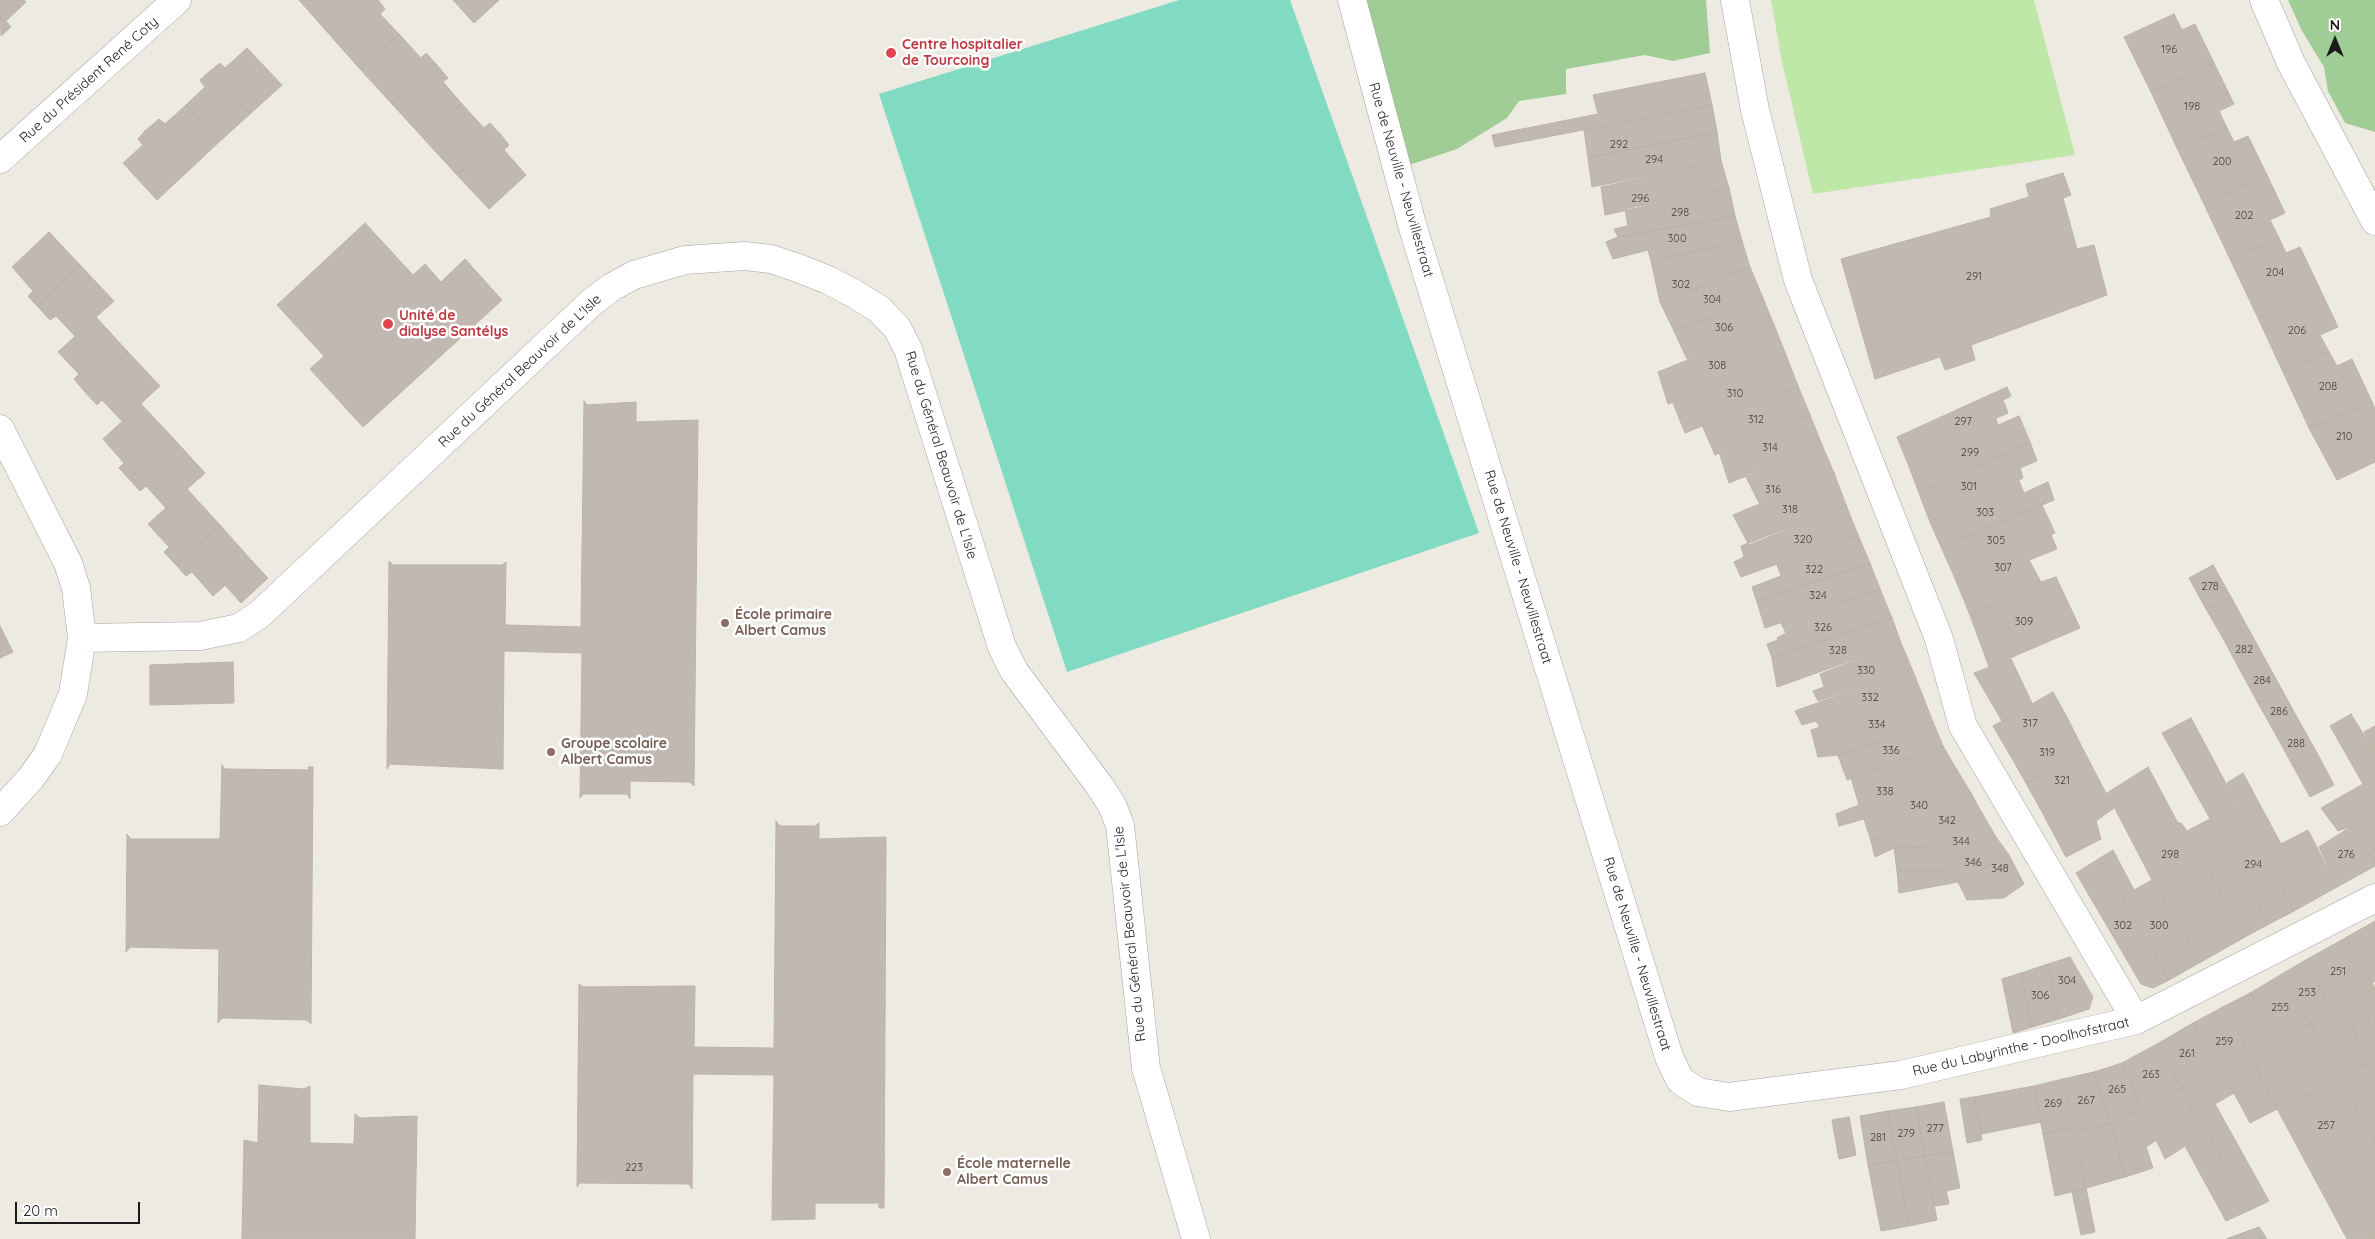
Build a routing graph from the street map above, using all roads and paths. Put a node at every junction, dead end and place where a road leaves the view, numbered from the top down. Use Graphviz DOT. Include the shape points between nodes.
graph roads {
  1 [pos="177,0"];
  2 [pos="1352,0"];
  3 [pos="1735,0"];
  4 [pos="2264,0"];
  5 [pos="0,159"];
  6 [pos="2375,221"];
  7 [pos="0,429"];
  8 [pos="82,638"];
  9 [pos="0,812"];
  10 [pos="2375,898"];
  11 [pos="2136,1020"];
  12 [pos="1729,1097"];
  13 [pos="1196,1239"];
  1 -- 5 [label="street, Rue du Président René Coty"];
  2 -- 12 [label="street, Rue de Neuville - Neuvillestraat" via="1413,228 1669,1056 1680,1080 1698,1092"];
  3 -- 11 [label="street" via="1755,110 1798,280 1939,639 1964,726"];
  4 -- 6 [label="street" via="2291,63"];
  7 -- 8 [label="street" via="68,563 76,588"];
  8 -- 9 [label="street" via="73,694 48,754"];
  8 -- 13 [label="street, Rue du Général Beauvoir de L'Isle" via="200,636 239,628 260,614 592,302 634,275 685,260 745,256 771,259 798,268 853,293 879,309 897,328 908,349 1002,647 1014,671 1099,785 1120,825 1146,1068"];
  10 -- 11 [label="street, Rue du Labyrinthe - Doolhofstraat"];
  11 -- 12 [label="street, Rue du Labyrinthe - Doolhofstraat" via="1900,1075"];
}
